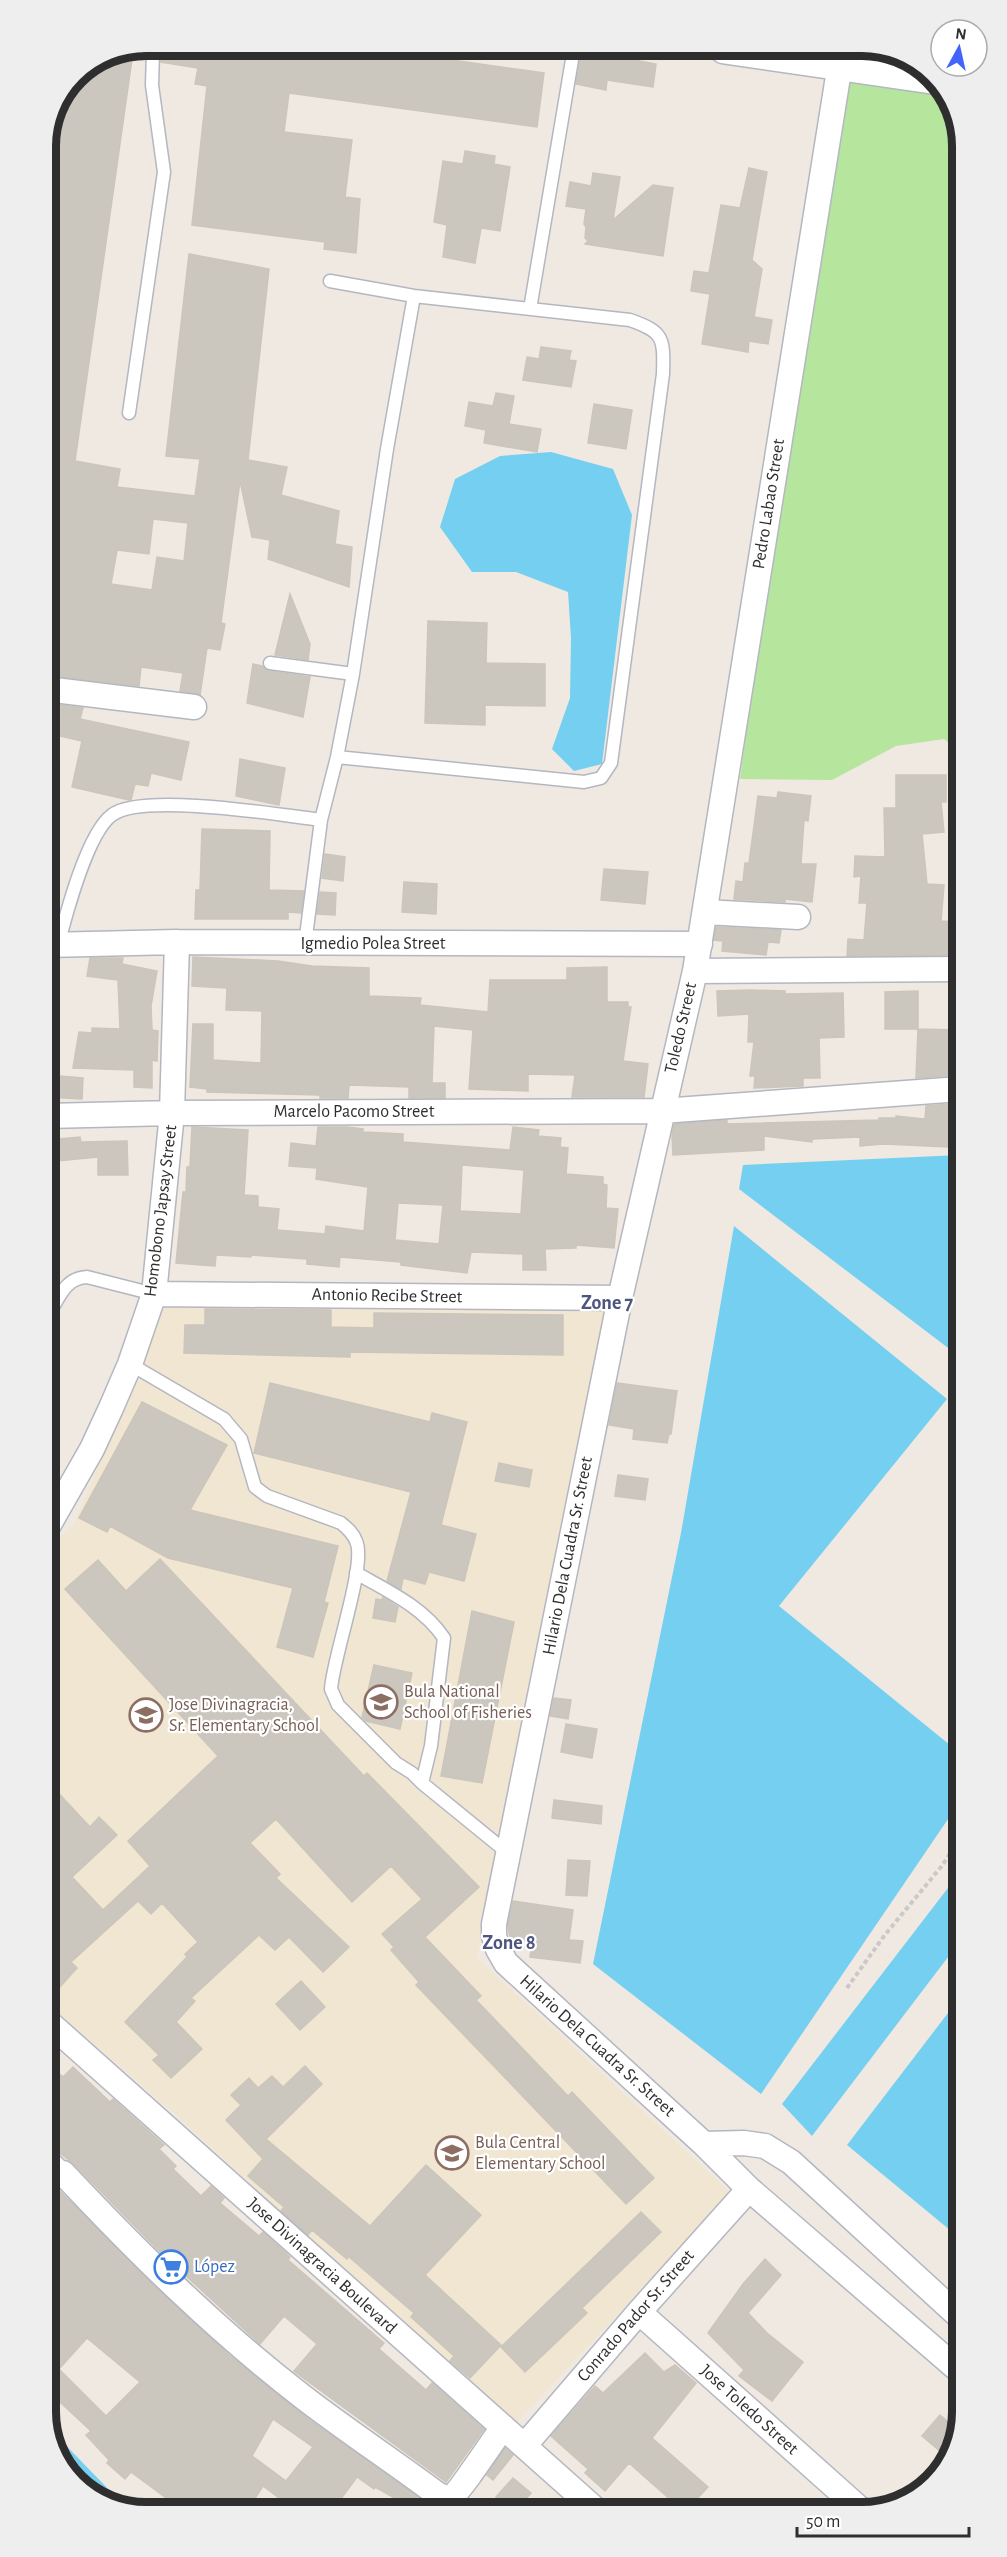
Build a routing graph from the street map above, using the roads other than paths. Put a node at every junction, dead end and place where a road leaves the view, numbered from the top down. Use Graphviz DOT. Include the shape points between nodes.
graph roads {
  1 [pos="153,56"];
  2 [pos="573,56"];
  3 [pos="814,56"];
  4 [pos="840,64"];
  5 [pos="916,74"];
  6 [pos="330,281"];
  7 [pos="414,296"];
  8 [pos="530,309"];
  9 [pos="129,413"];
  10 [pos="270,663"];
  11 [pos="353,674"];
  12 [pos="56,690"];
  13 [pos="194,707"];
  14 [pos="337,757"];
  15 [pos="321,820"];
  16 [pos="705,912"];
  17 [pos="798,917"];
  18 [pos="56,936"];
  19 [pos="177,942"];
  20 [pos="305,944"];
  21 [pos="700,944"];
  22 [pos="56,945"];
  23 [pos="952,969"];
  24 [pos="694,971"];
  25 [pos="952,1090"];
  26 [pos="662,1112"];
  27 [pos="172,1113"];
  28 [pos="56,1116"];
  29 [pos="154,1294"];
  30 [pos="620,1298"];
  31 [pos="56,1303"];
  32 [pos="130,1364"];
  33 [pos="56,1512"];
  34 [pos="356,1573"];
  35 [pos="422,1783"];
  36 [pos="508,1852"];
  37 [pos="56,2029"];
  38 [pos="704,2144"];
  39 [pos="56,2170"];
  40 [pos="749,2189"];
  41 [pos="952,2310"];
  42 [pos="639,2312"];
  43 [pos="952,2364"];
  44 [pos="503,2427"];
  45 [pos="525,2445"];
  46 [pos="587,2502"];
  47 [pos="852,2502"];
  1 -- 9 [label="lane" via="152,85 164,172"];
  2 -- 8 [label="lane"];
  3 -- 4 [label="street"];
  4 -- 5 [label="street"];
  4 -- 16 [label="street, Pedro Labao Street"];
  6 -- 7 [label="lane"];
  7 -- 8 [label="lane"];
  7 -- 11 [label="lane"];
  8 -- 14 [label="lane" via="630,320 651,327 659,334 664,348 610,763 602,778 584,782"];
  10 -- 11 [label="lane"];
  11 -- 14 [label="lane"];
  12 -- 13 [label="street"];
  14 -- 15 [label="lane"];
  15 -- 18 [label="lane" via="162,806 112,814 99,829"];
  15 -- 20 [label="lane"];
  16 -- 17 [label="street"];
  16 -- 21 [label="street, Pedro Labao Street"];
  19 -- 20 [label="street, Igmedio Polea Street"];
  19 -- 22 [label="street, Igmedio Polea Street"];
  19 -- 27 [label="street, Homobono Japsay Street"];
  20 -- 21 [label="street, Igmedio Polea Street"];
  21 -- 24 [label="street, Toledo Street"];
  23 -- 24 [label="street"];
  24 -- 26 [label="street, Toledo Street"];
  25 -- 26 [label="street, Marcelo Pacomo Street"];
  26 -- 27 [label="street, Marcelo Pacomo Street"];
  26 -- 30 [label="street, Hilario Dela Cuadra Sr. Street"];
  27 -- 28 [label="street, Marcelo Pacomo Street"];
  27 -- 29 [label="street, Homobono Japsay Street"];
  29 -- 30 [label="street, Antonio Recibe Street"];
  29 -- 31 [label="lane" via="87,1277 71,1280"];
  29 -- 32 [label="street, Homobono Japsay Street"];
  30 -- 36 [label="street, Hilario Dela Cuadra Sr. Street"];
  32 -- 33 [label="street, Homobono Japsay Street" via="92,1449"];
  32 -- 34 [label="lane" via="224,1419 241,1439 255,1487 267,1496 341,1523 350,1530 359,1549"];
  34 -- 35 [label="lane" via="331,1689 338,1705 396,1763"];
  34 -- 35 [label="lane" via="432,1621 444,1638 432,1746"];
  35 -- 36 [label="lane"];
  36 -- 38 [label="street, Hilario Dela Cuadra Sr. Street" via="494,1924 496,1943 506,1963"];
  37 -- 44 [label="street, Jose Divinagracia Boulevard"];
  38 -- 40 [label="street, Hilario Dela Cuadra Sr. Street"];
  38 -- 41 [label="street" via="765,2146 791,2162"];
  39 -- 44 [label="street" via="222,2330 303,2397 437,2494 451,2497 461,2490"];
  40 -- 42 [label="street, Conrado Pador Sr. Street"];
  40 -- 43 [label="street, Hilario Dela Cuadra Sr. Street"];
  42 -- 45 [label="street, Conrado Pador Sr. Street"];
  42 -- 47 [label="street, Jose Toledo Street"];
  44 -- 45 [label="street, Jose Divinagracia Boulevard"];
  45 -- 46 [label="street, Jose Divinagracia Boulevard"];
}
